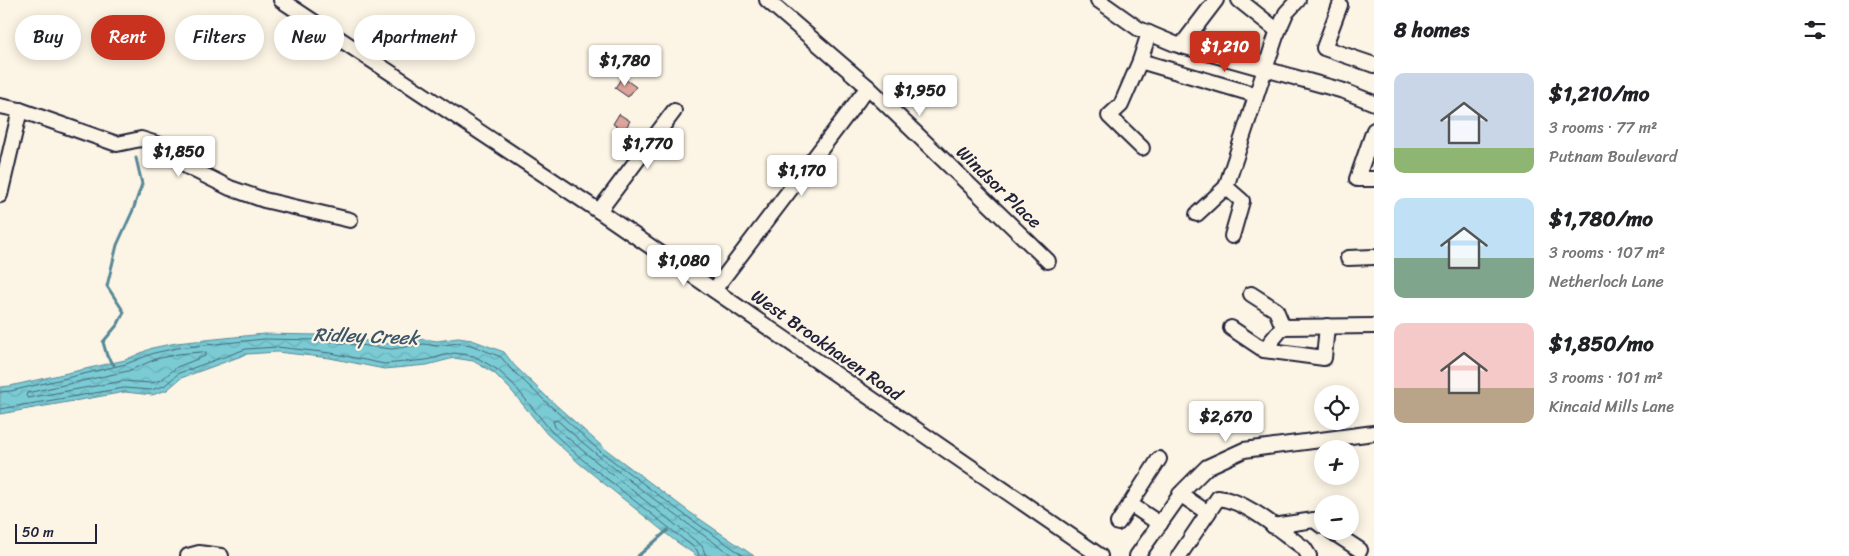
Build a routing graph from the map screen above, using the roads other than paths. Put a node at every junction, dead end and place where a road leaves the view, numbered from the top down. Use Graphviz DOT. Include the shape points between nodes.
graph roads {
  1 [pos="281,0"];
  2 [pos="767,0"];
  3 [pos="1098,0"];
  4 [pos="1216,0"];
  5 [pos="1239,0"];
  6 [pos="1298,0"];
  7 [pos="1340,5"];
  8 [pos="1278,31"];
  9 [pos="1149,33"];
  10 [pos="1181,46"];
  11 [pos="1140,61"];
  12 [pos="1374,65"];
  13 [pos="1264,70"];
  14 [pos="868,87"];
  15 [pos="1256,96"];
  16 [pos="1374,103"];
  17 [pos="0,106"];
  18 [pos="20,110"];
  19 [pos="674,111"];
  20 [pos="1374,130"];
  21 [pos="1142,148"];
  22 [pos="1374,179"];
  23 [pos="1226,188"];
  24 [pos="0,195"];
  25 [pos="599,211"];
  26 [pos="1197,214"];
  27 [pos="350,220"];
  28 [pos="1232,236"];
  29 [pos="1374,257"];
  30 [pos="1348,258"];
  31 [pos="1048,261"];
  32 [pos="714,290"];
  33 [pos="1251,294"];
  34 [pos="1327,326"];
  35 [pos="1374,326"];
  36 [pos="1283,327"];
  37 [pos="1231,328"];
  38 [pos="1264,350"];
  39 [pos="1374,433"];
  40 [pos="1159,459"];
  41 [pos="1180,494"];
  42 [pos="1130,504"];
  43 [pos="1208,513"];
  44 [pos="1314,520"];
  45 [pos="1118,522"];
  46 [pos="1160,524"];
  47 [pos="1273,526"];
  48 [pos="1343,540"];
  49 [pos="1361,554"];
  50 [pos="188,556"];
  51 [pos="221,556"];
  52 [pos="1100,556"];
  53 [pos="1137,556"];
  54 [pos="1179,556"];
  55 [pos="1309,556"];
  1 -- 25 [label="street, West Brookhaven Road"];
  2 -- 14 [label="street, Windsor Place"];
  3 -- 9 [label="street"];
  4 -- 10 [label="street"];
  5 -- 8 [label="street"];
  6 -- 8 [label="street" via="1286,13"];
  7 -- 12 [label="street" via="1324,48"];
  8 -- 13 [label="street"];
  9 -- 10 [label="street"];
  9 -- 11 [label="street"];
  10 -- 13 [label="street"];
  11 -- 15 [label="street"];
  11 -- 21 [label="street" via="1121,105 1109,116"];
  13 -- 15 [label="street"];
  13 -- 16 [label="street" via="1344,91"];
  14 -- 31 [label="street, Windsor Place"];
  14 -- 32 [label="street"];
  15 -- 23 [label="street"];
  17 -- 18 [label="street"];
  18 -- 24 [label="street"];
  18 -- 27 [label="street" via="117,144 141,139 163,146 188,167 230,188 264,200"];
  19 -- 25 [label="street"];
  20 -- 22 [label="street" via="1357,179"];
  23 -- 26 [label="street"];
  23 -- 28 [label="street" via="1242,201"];
  25 -- 32 [label="street, West Brookhaven Road"];
  29 -- 30 [label="street"];
  32 -- 52 [label="street, West Brookhaven Road"];
  33 -- 36 [label="street" via="1276,310"];
  34 -- 35 [label="street"];
  34 -- 36 [label="street"];
  34 -- 38 [label="street" via="1324,358"];
  36 -- 38 [label="street"];
  37 -- 38 [label="street"];
  39 -- 41 [label="street" via="1244,450 1207,467"];
  40 -- 42 [label="street"];
  41 -- 43 [label="street"];
  41 -- 46 [label="street"];
  42 -- 45 [label="street"];
  42 -- 46 [label="street"];
  43 -- 47 [label="street" via="1218,498 1229,499"];
  43 -- 54 [label="street"];
  44 -- 47 [label="street"];
  46 -- 53 [label="street"];
  47 -- 55 [label="street" via="1304,548"];
  48 -- 49 [label="street"];
  50 -- 51 [label="street" via="199,553"];
}
